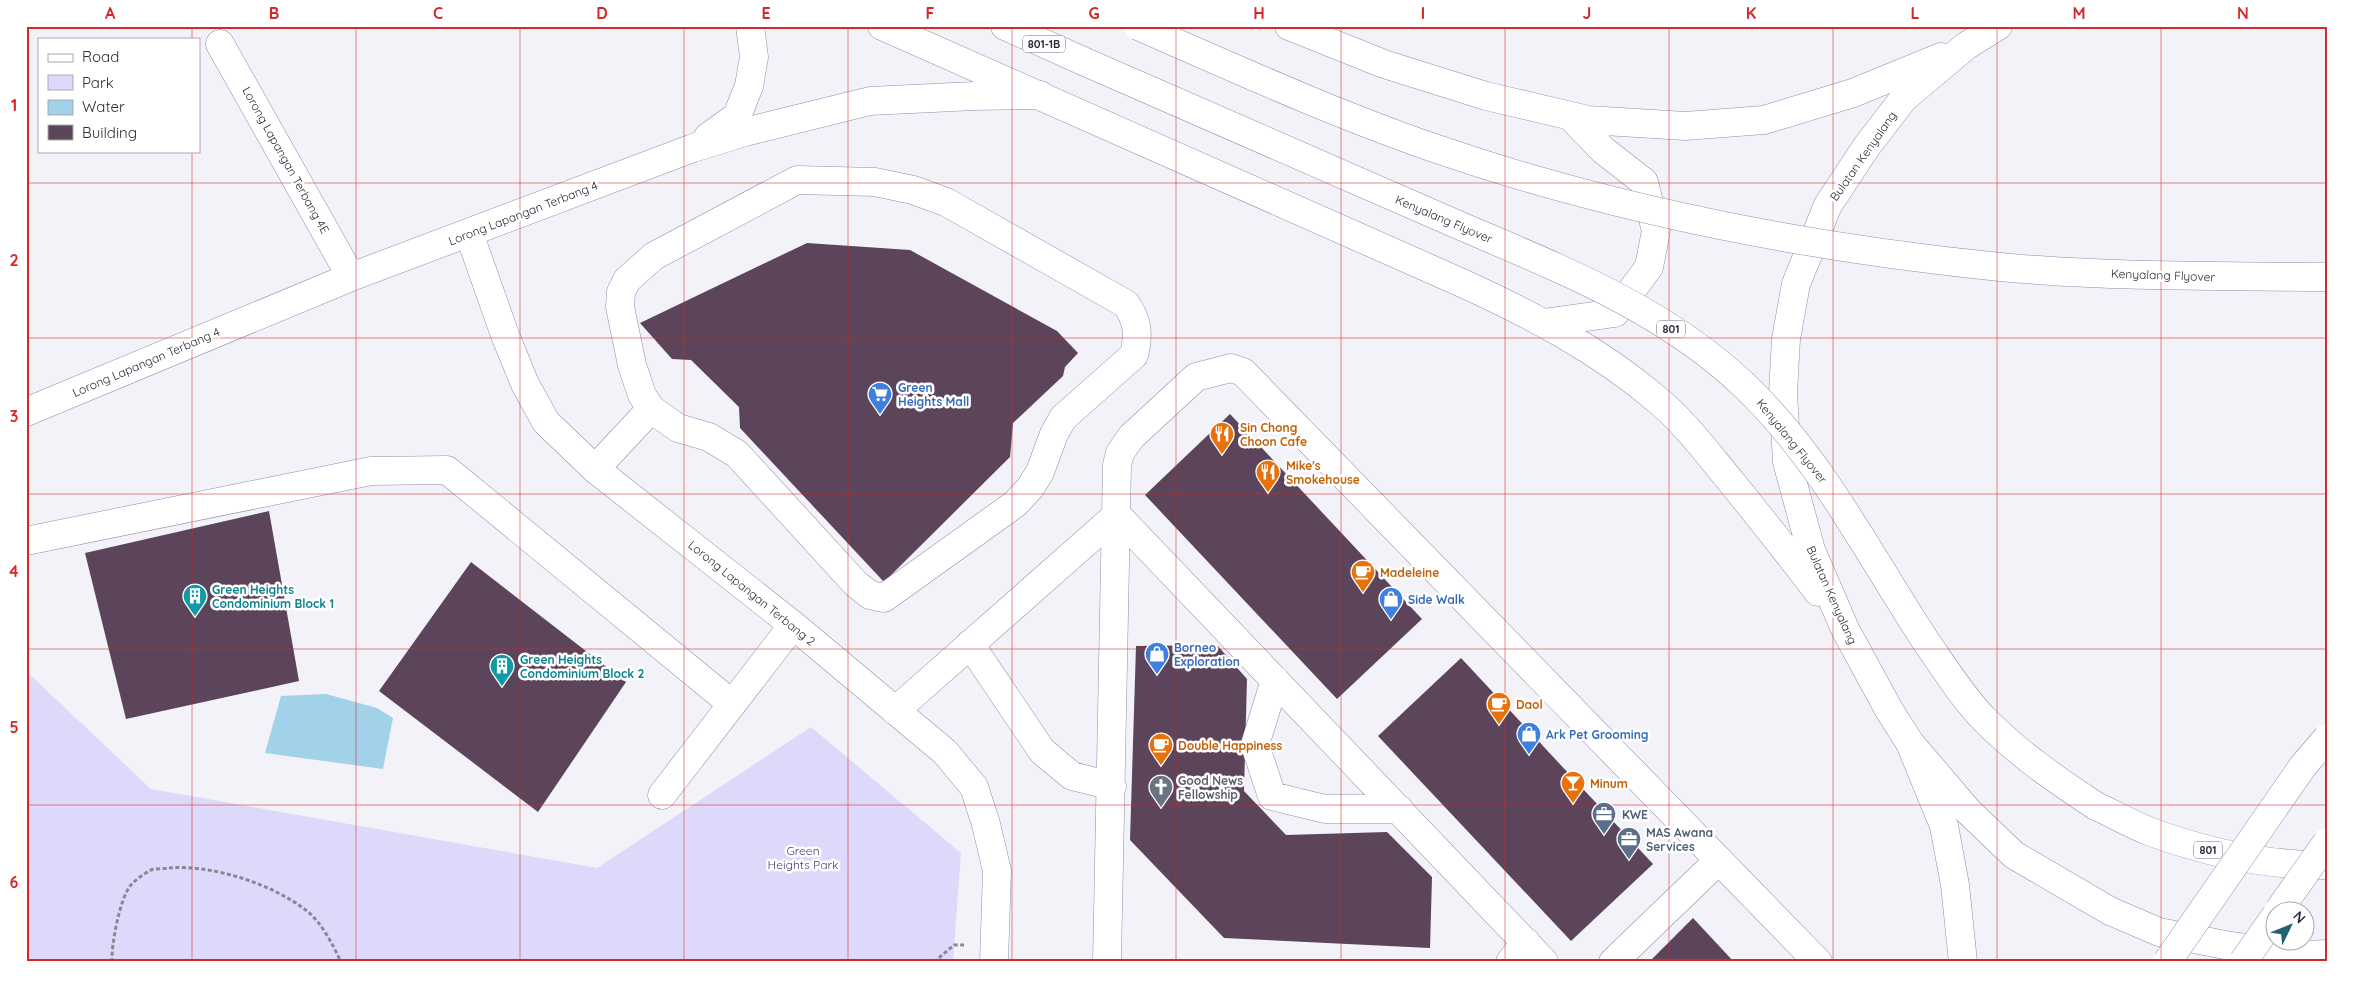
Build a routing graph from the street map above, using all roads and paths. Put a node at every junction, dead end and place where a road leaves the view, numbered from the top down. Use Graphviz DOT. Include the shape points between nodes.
graph roads {
  1 [pos="750,26"];
  2 [pos="882,26"];
  3 [pos="1005,26"];
  4 [pos="1138,26"];
  5 [pos="1289,26"];
  6 [pos="1998,26"];
  7 [pos="220,44"];
  8 [pos="1966,46"];
  9 [pos="1083,61"];
  10 [pos="1040,95"];
  11 [pos="1570,116"];
  12 [pos="693,148"];
  13 [pos="469,233"];
  14 [pos="2327,276"];
  15 [pos="351,277"];
  16 [pos="1543,323"];
  17 [pos="651,409"];
  18 [pos="26,412"];
  19 [pos="595,469"];
  20 [pos="1117,515"];
  21 [pos="26,540"];
  22 [pos="793,625"];
  23 [pos="1845,629"];
  24 [pos="970,644"];
  25 [pos="1275,680"];
  26 [pos="732,704"];
  27 [pos="895,711"];
  28 [pos="2327,738"];
  29 [pos="1910,743"];
  30 [pos="1112,786"];
  31 [pos="662,795"];
  32 [pos="1399,809"];
  33 [pos="2327,842"];
  34 [pos="1719,860"];
  35 [pos="2327,865"];
  36 [pos="2285,900"];
  37 [pos="2266,929"];
  38 [pos="1518,952"];
  39 [pos="2327,954"];
  40 [pos="112,962"];
  41 [pos="341,962"];
  42 [pos="994,962"];
  43 [pos="1107,962"];
  44 [pos="1544,962"];
  45 [pos="1613,962"];
  46 [pos="1818,962"];
  47 [pos="1963,962"];
  48 [pos="2167,962"];
  49 [pos="2243,962"];
  1 -- 12 [label="main road" via="754,57 749,86 737,116"];
  2 -- 10 [label="main road"];
  3 -- 9 [label="main road, 801-1B"];
  4 -- 14 [label="main road, Kenyalang Flyover, bridge" via="1303,98 1434,148 1536,180 1664,212 1850,249 2002,267 2155,276"];
  5 -- 11 [label="main road" via="1384,64 1486,96"];
  6 -- 8 [label="main road, Bulatan Kenyalang"];
  7 -- 15 [label="main road, Lorong Lapangan Terbang 4E"];
  8 -- 11 [label="main road" via="1853,92 1764,120 1685,126"];
  8 -- 23 [label="main road, Bulatan Kenyalang" via="1904,98 1867,146 1828,205 1796,284 1786,339 1787,462 1811,550"];
  9 -- 35 [label="main road, Kenyalang Flyover / 801, bridge" via="1554,265 1633,304 1700,348 1773,413 1815,465 1949,675 1983,718 2030,759 2096,806 2150,831 2213,851 2298,865"];
  10 -- 12 [label="main road, Lorong Lapangan Terbang 4" via="870,101"];
  10 -- 16 [label="main road" via="1462,283"];
  11 -- 16 [label="main road" via="1603,150 1644,182 1656,231 1649,267 1615,313"];
  12 -- 13 [label="main road, Lorong Lapangan Terbang 4"];
  13 -- 15 [label="main road, Lorong Lapangan Terbang 4"];
  13 -- 19 [label="main road, Lorong Lapangan Terbang 2" via="525,384 546,422"];
  15 -- 18 [label="main road, Lorong Lapangan Terbang 4"];
  16 -- 23 [label="main road" via="1576,341 1648,392 1698,440 1780,541"];
  17 -- 17 [label="main road" via="642,395 632,365 620,307 621,292 627,280 654,256 797,180 875,182 913,190 946,202 1126,304 1137,326 1134,355 1063,418 1030,488 1015,504 884,598 870,595 856,584 737,454 709,437 678,428"];
  17 -- 19 [label="main road"];
  19 -- 22 [label="main road, Lorong Lapangan Terbang 2"];
  20 -- 24 [label="main road"];
  20 -- 25 [label="main road"];
  20 -- 30 [label="main road"];
  20 -- 34 [label="main road" via="1116,465 1131,437 1196,377 1231,368 1243,372"];
  21 -- 26 [label="main road" via="371,471 447,470"];
  22 -- 26 [label="main road"];
  22 -- 27 [label="main road, Lorong Lapangan Terbang 2"];
  23 -- 29 [label="main road, Bulatan Kenyalang"];
  24 -- 27 [label="main road"];
  24 -- 30 [label="main road" via="1042,751 1072,776"];
  25 -- 32 [label="main road"];
  25 -- 32 [label="main road" via="1255,745 1272,796 1325,809"];
  26 -- 31 [label="main road"];
  27 -- 42 [label="main road, Lorong Lapangan Terbang 2" via="945,752 974,787 997,871"];
  28 -- 48 [label="main road, bridge" via="2303,766"];
  29 -- 39 [label="main road, Bulatan Kenyalang" via="1968,811 2014,854 2110,912 2159,932 2230,946 2304,955"];
  29 -- 47 [label="main road" via="1944,826 1955,886"];
  30 -- 43 [label="main road"];
  32 -- 38 [label="main road"];
  33 -- 36 [label="main road, bridge"];
  34 -- 45 [label="main road"];
  34 -- 46 [label="main road"];
  37 -- 49 [label="main road, bridge"];
  38 -- 44 [label="main road"];
  40 -- 41 [label="path" via="115,931 130,886 150,870 187,866 242,879 280,893 309,912 330,940"];
}
